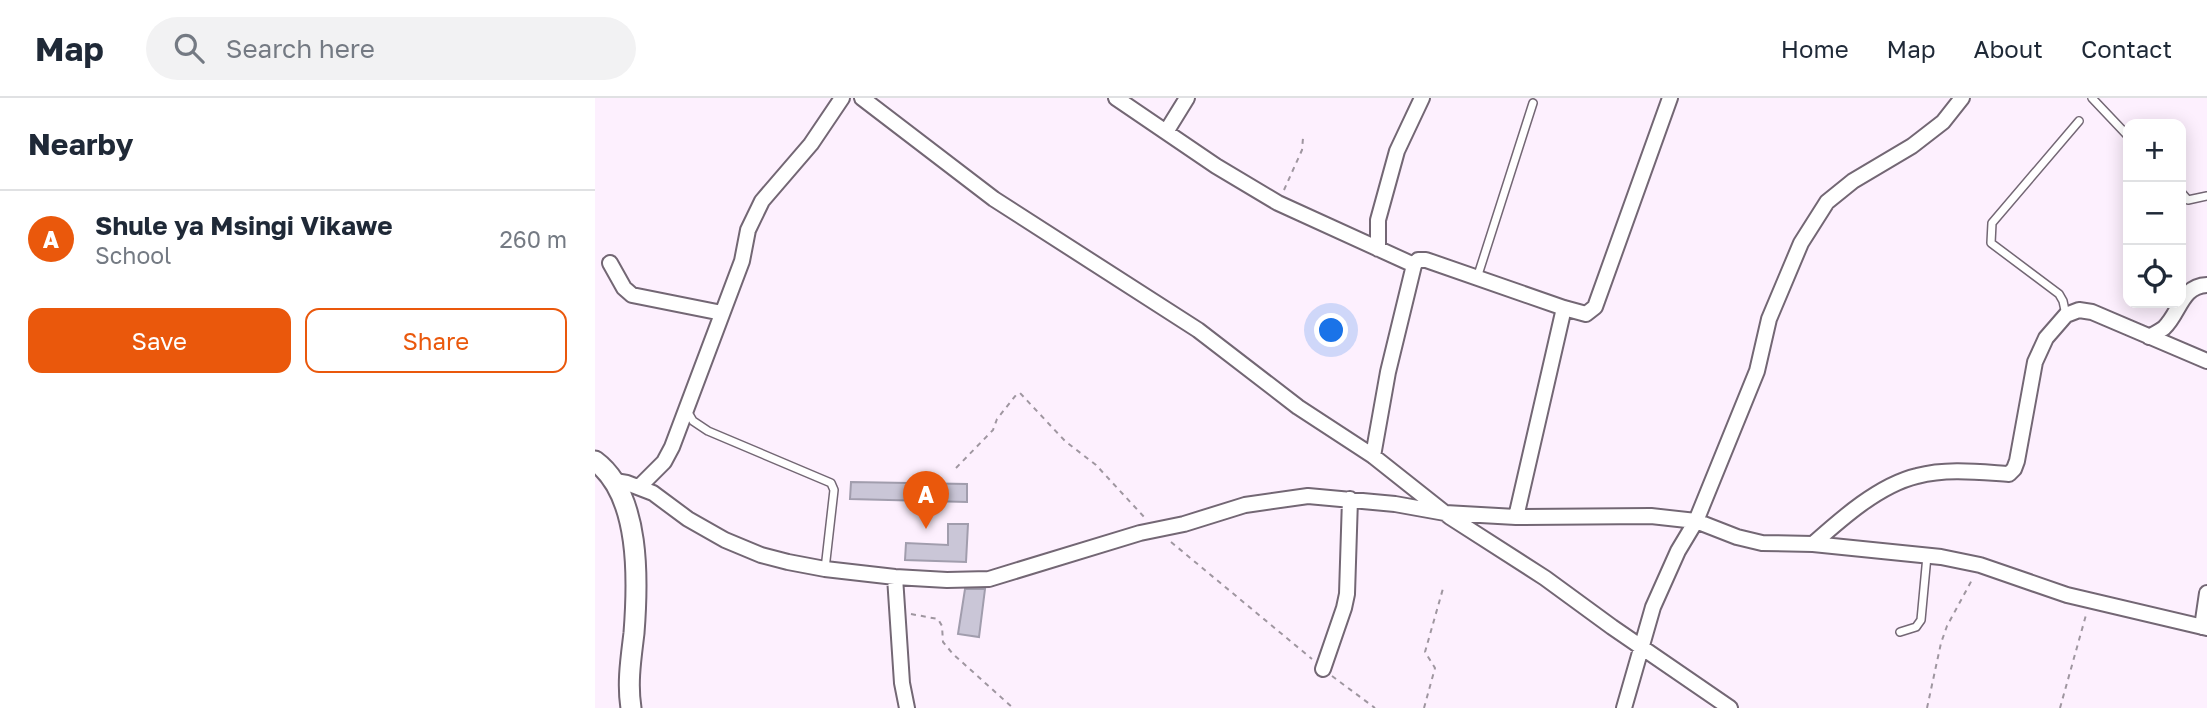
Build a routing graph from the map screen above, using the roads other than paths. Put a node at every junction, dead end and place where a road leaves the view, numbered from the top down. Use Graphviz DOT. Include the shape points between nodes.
graph roads {
  1 [pos="842,98"];
  2 [pos="862,98"];
  3 [pos="1116,98"];
  4 [pos="1187,98"];
  5 [pos="1422,98"];
  6 [pos="1670,98"];
  7 [pos="1962,98"];
  8 [pos="2092,98"];
  9 [pos="1533,103"];
  10 [pos="2079,121"];
  11 [pos="2123,131"];
  12 [pos="1166,132"];
  13 [pos="2207,196"];
  14 [pos="2186,198"];
  15 [pos="1378,249"];
  16 [pos="610,263"];
  17 [pos="1414,265"];
  18 [pos="1477,278"];
  19 [pos="2207,285"];
  20 [pos="1564,308"];
  21 [pos="722,313"];
  22 [pos="2066,315"];
  23 [pos="2149,337"];
  24 [pos="2207,361"];
  25 [pos="685,409"];
  26 [pos="1373,456"];
  27 [pos="595,461"];
  28 [pos="615,481"];
  29 [pos="639,487"];
  30 [pos="1350,499"];
  31 [pos="1445,513"];
  32 [pos="1516,517"];
  33 [pos="1696,521"];
  34 [pos="1813,544"];
  35 [pos="1927,555"];
  36 [pos="825,569"];
  37 [pos="895,577"];
  38 [pos="2207,593"];
  39 [pos="2205,627"];
  40 [pos="1900,632"];
  41 [pos="1641,647"];
  42 [pos="1323,669"];
  43 [pos="631,708"];
  44 [pos="907,708"];
  45 [pos="1624,708"];
  46 [pos="1730,708"];
  1 -- 21 [label="street" via="811,145 762,201"];
  2 -- 26 [label="street" via="994,199 1198,330 1298,407"];
  3 -- 12 [label="street"];
  4 -- 12 [label="street"];
  5 -- 15 [label="street" via="1397,151 1378,220"];
  6 -- 20 [label="street" via="1595,307 1586,314"];
  7 -- 33 [label="street" via="1943,122 1827,202 1807,233 1769,318 1757,371"];
  8 -- 11 [label="lane"];
  9 -- 18 [label="lane"];
  10 -- 22 [label="lane" via="1990,231 1991,243 2059,293"];
  12 -- 15 [label="street" via="1278,203"];
  13 -- 14 [label="lane"];
  15 -- 17 [label="street"];
  16 -- 21 [label="street" via="632,295"];
  17 -- 18 [label="street" via="1426,260"];
  17 -- 26 [label="street"];
  18 -- 20 [label="street"];
  19 -- 23 [label="street" via="2189,291 2164,327"];
  20 -- 32 [label="street"];
  21 -- 25 [label="street"];
  22 -- 23 [label="street" via="2078,310 2092,312"];
  22 -- 34 [label="street" via="2046,338 2035,362 2017,461 2009,474 1951,471 1915,476 1877,493"];
  23 -- 24 [label="street"];
  25 -- 29 [label="street" via="664,462"];
  25 -- 36 [label="lane" via="708,431 831,483"];
  26 -- 31 [label="street"];
  27 -- 28 [label="street"];
  28 -- 29 [label="street"];
  28 -- 43 [label="street" via="627,509 636,573 628,685"];
  29 -- 36 [label="street" via="725,540 775,559"];
  30 -- 31 [label="street"];
  30 -- 37 [label="street" via="1308,496 1245,505 989,579"];
  30 -- 42 [label="street" via="1347,594"];
  31 -- 32 [label="street"];
  31 -- 41 [label="street"];
  32 -- 33 [label="street" via="1631,515"];
  33 -- 34 [label="street" via="1762,543"];
  33 -- 41 [label="street" via="1658,593"];
  34 -- 35 [label="street"];
  35 -- 39 [label="street" via="1980,565 2045,588"];
  35 -- 40 [label="lane" via="1921,620 1916,627"];
  36 -- 37 [label="street"];
  37 -- 44 [label="street"];
  38 -- 39 [label="street"];
  41 -- 45 [label="street"];
  41 -- 46 [label="street"];
}
